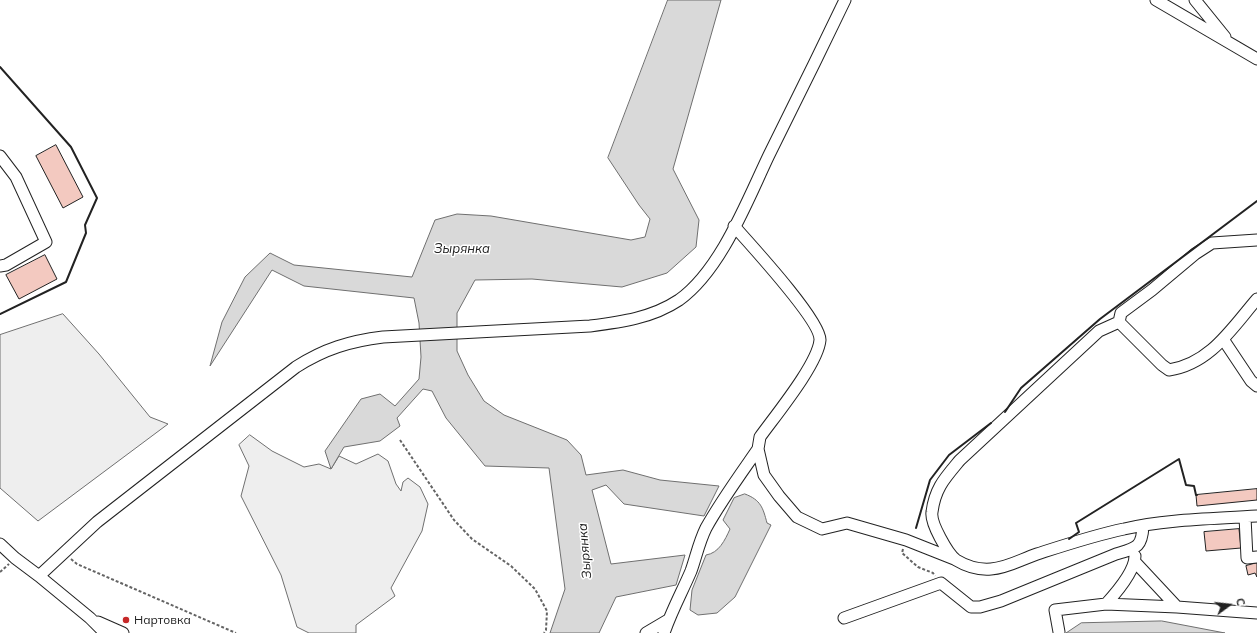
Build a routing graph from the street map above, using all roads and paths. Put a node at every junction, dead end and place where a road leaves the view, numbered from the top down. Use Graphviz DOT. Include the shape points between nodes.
graph roads {
  1 [pos="845,0"];
  2 [pos="1156,0"];
  3 [pos="1195,0"];
  4 [pos="1257,59"];
  5 [pos="1257,66"];
  6 [pos="0,156"];
  7 [pos="734,226"];
  8 [pos="1257,240"];
  9 [pos="0,266"];
  10 [pos="1257,299"];
  11 [pos="1119,322"];
  12 [pos="1223,339"];
  13 [pos="1257,386"];
  14 [pos="400,440"];
  15 [pos="758,449"];
  16 [pos="1257,516"];
  17 [pos="1244,517"];
  18 [pos="1143,526"];
  19 [pos="906,540"];
  20 [pos="0,544"];
  21 [pos="1136,548"];
  22 [pos="64,552"];
  23 [pos="1257,557"];
  24 [pos="954,559"];
  25 [pos="1135,562"];
  26 [pos="39,576"];
  27 [pos="941,583"];
  28 [pos="1106,604"];
  29 [pos="1177,606"];
  30 [pos="1257,613"];
  31 [pos="90,618"];
  32 [pos="844,618"];
  33 [pos="668,620"];
  34 [pos="1059,632"];
  35 [pos="105,633"];
  36 [pos="123,633"];
  37 [pos="236,633"];
  38 [pos="544,633"];
  39 [pos="646,633"];
  40 [pos="664,633"];
  1 -- 7 [label="street"];
  2 -- 4 [label="street"];
  3 -- 5 [label="street" via="1241,58"];
  6 -- 9 [label="street" via="16,177 46,242"];
  7 -- 15 [label="street" via="806,310 820,338 817,351 804,375 760,437"];
  7 -- 22 [label="street" via="709,270 691,290 665,309 651,314 590,326 398,335 364,339 313,356 97,522"];
  8 -- 11 [label="street" via="1212,243 1121,313"];
  10 -- 12 [label="street"];
  11 -- 12 [label="street" via="1170,370 1182,368 1201,359"];
  11 -- 24 [label="street" via="1098,331 960,460 941,482 932,514 936,530"];
  12 -- 13 [label="street"];
  14 -- 38 [label="path" via="454,520 472,539 511,566 535,589 547,611"];
  15 -- 19 [label="street" via="764,474 797,517 822,530 847,523"];
  15 -- 33 [label="street" via="706,529 697,548 691,571"];
  16 -- 17 [label="street"];
  17 -- 18 [label="street"];
  17 -- 23 [label="street" via="1247,558"];
  18 -- 21 [label="street" via="1142,538"];
  18 -- 24 [label="street" via="1124,529 990,569 969,566"];
  19 -- 24 [label="street"];
  19 -- 27 [label="path" via="902,553 918,567 933,573"];
  20 -- 26 [label="street"];
  21 -- 25 [label="street"];
  21 -- 27 [label="street" via="980,607 971,607"];
  22 -- 26 [label="street"];
  22 -- 37 [label="path" via="77,564"];
  25 -- 28 [label="street"];
  25 -- 29 [label="street"];
  26 -- 31 [label="street"];
  27 -- 32 [label="street"];
  28 -- 29 [label="street"];
  28 -- 34 [label="street" via="1056,610"];
  29 -- 30 [label="street"];
  31 -- 35 [label="street"];
  31 -- 36 [label="street"];
  33 -- 39 [label="street"];
  33 -- 40 [label="street"];
}
